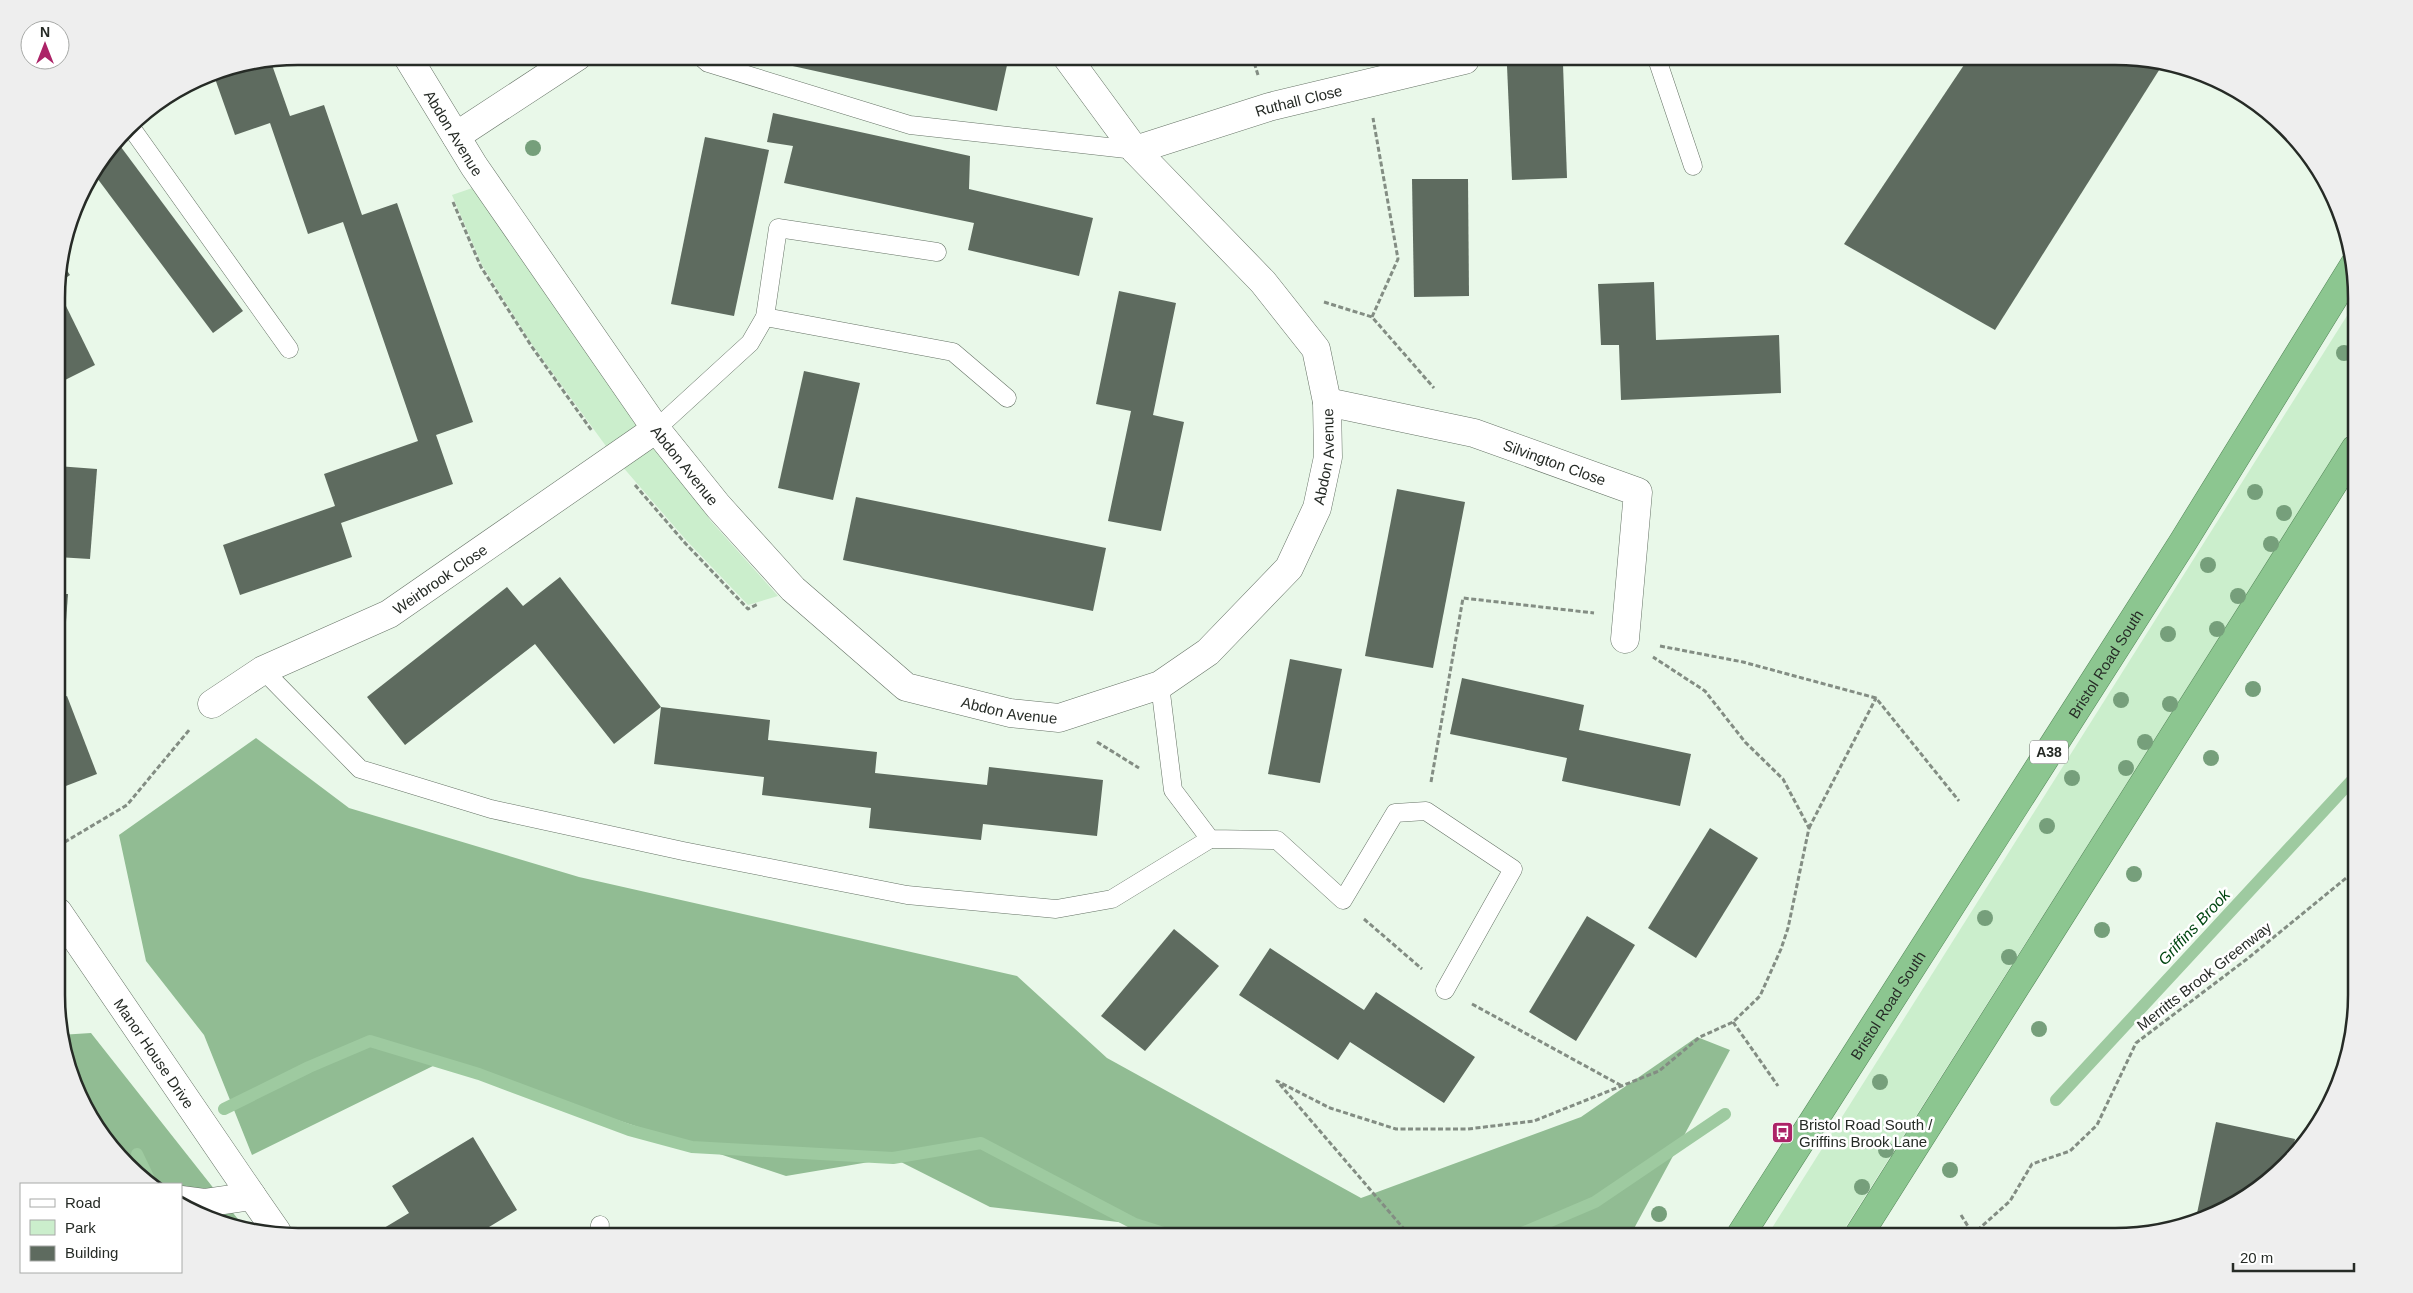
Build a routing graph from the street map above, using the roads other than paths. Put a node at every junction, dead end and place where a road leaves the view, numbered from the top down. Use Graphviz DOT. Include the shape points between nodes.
graph roads {
  1 [pos="413,65"];
  2 [pos="564,65"];
  3 [pos="714,65"];
  4 [pos="1073,65"];
  5 [pos="1442,65"];
  6 [pos="1659,65"];
  7 [pos="134,132"];
  8 [pos="456,136"];
  9 [pos="1134,150"];
  10 [pos="1693,166"];
  11 [pos="936,252"];
  12 [pos="2347,276"];
  13 [pos="765,317"];
  14 [pos="289,349"];
  15 [pos="1007,398"];
  16 [pos="1327,402"];
  17 [pos="656,428"];
  18 [pos="2348,460"];
  19 [pos="1626,628"];
  20 [pos="263,670"];
  21 [pos="1160,685"];
  22 [pos="212,704"];
  23 [pos="1210,839"];
  24 [pos="65,922"];
  25 [pos="1445,990"];
  26 [pos="252,1196"];
  27 [pos="189,1201"];
  28 [pos="273,1227"];
  29 [pos="1745,1228"];
  30 [pos="1863,1228"];
  1 -- 8 [label="street, Abdon Avenue"];
  2 -- 8 [label="street"];
  3 -- 9 [label="lane" via="910,126"];
  4 -- 9 [label="street, Abdon Avenue"];
  5 -- 9 [label="street, Ruthall Close" via="1269,107"];
  6 -- 10 [label="lane"];
  7 -- 14 [label="lane"];
  8 -- 17 [label="street, Abdon Avenue"];
  9 -- 16 [label="street, Abdon Avenue" via="1264,282 1316,348"];
  11 -- 13 [label="lane" via="778,228"];
  12 -- 29 [label="highway, Bristol Road South / A38" via="2183,542"];
  13 -- 15 [label="lane" via="953,352"];
  13 -- 17 [label="lane" via="750,343"];
  16 -- 19 [label="street, Silvington Close" via="1474,433 1638,492"];
  16 -- 21 [label="street, Abdon Avenue" via="1328,457 1317,508 1288,568 1208,652"];
  17 -- 20 [label="street, Weirbrook Close" via="390,614"];
  17 -- 21 [label="street, Abdon Avenue" via="718,506 793,589 906,687 1010,713 1059,718"];
  18 -- 30 [label="highway"];
  20 -- 22 [label="street, Weirbrook Close"];
  20 -- 23 [label="lane" via="360,769 490,810 907,896 1056,909 1112,900"];
  21 -- 23 [label="lane" via="1173,790"];
  23 -- 25 [label="lane" via="1277,840 1343,900 1395,814 1426,812 1513,869"];
  24 -- 26 [label="street, Manor House Drive"];
  26 -- 27 [label="street" via="204,1203"];
  26 -- 28 [label="street, Manor House Drive"];
}
